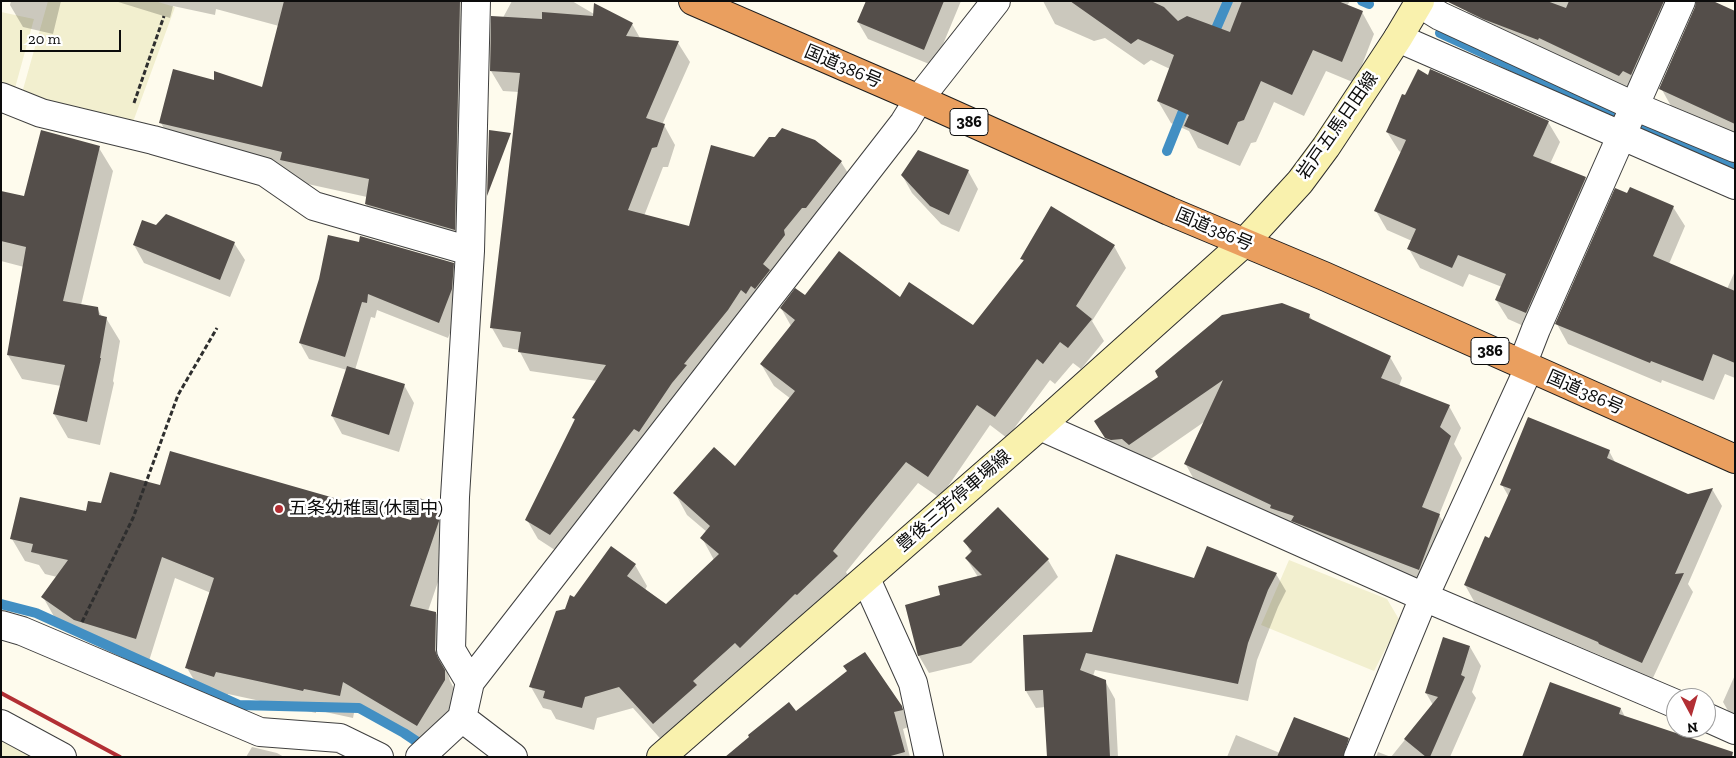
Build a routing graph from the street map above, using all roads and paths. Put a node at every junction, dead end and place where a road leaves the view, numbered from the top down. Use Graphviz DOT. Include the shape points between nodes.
graph roads {
  1 [pos="476,1"];
  2 [pos="693,1"];
  3 [pos="996,1"];
  4 [pos="1681,1"];
  5 [pos="1420,2"];
  6 [pos="164,16"];
  7 [pos="1398,38"];
  8 [pos="1,97"];
  9 [pos="919,99"];
  10 [pos="1634,106"];
  11 [pos="124,132"];
  12 [pos="1621,135"];
  13 [pos="1735,148"];
  14 [pos="1735,185"];
  15 [pos="1244,243"];
  16 [pos="470,251"];
  17 [pos="217,328"];
  18 [pos="1526,366"];
  19 [pos="1040,426"];
  20 [pos="1735,459"];
  21 [pos="866,579"];
  22 [pos="1424,597"];
  23 [pos="88,612"];
  24 [pos="1,625"];
  25 [pos="470,682"];
  26 [pos="1666,700"];
  27 [pos="462,718"];
  28 [pos="1716,721"];
  29 [pos="1,724"];
  30 [pos="1735,730"];
  31 [pos="62,757"];
  32 [pos="379,757"];
  33 [pos="420,757"];
  34 [pos="513,757"];
  35 [pos="661,757"];
  36 [pos="929,757"];
  37 [pos="1358,757"];
  1 -- 16 [label="street"];
  2 -- 9 [label="highway, 国道386号 / 386"];
  3 -- 9 [label="street"];
  4 -- 10 [label="street"];
  5 -- 7 [label="main road, 岩戸五馬日田線"];
  5 -- 10 [label="street" via="1440,16"];
  6 -- 11 [label="path"];
  7 -- 12 [label="street"];
  7 -- 15 [label="main road, 岩戸五馬日田線" via="1326,148 1300,182"];
  8 -- 11 [label="street" via="41,113"];
  9 -- 15 [label="highway, 国道386号 / 386"];
  9 -- 25 [label="street" via="904,123"];
  10 -- 12 [label="street"];
  10 -- 13 [label="street"];
  11 -- 16 [label="street" via="264,172 314,206"];
  12 -- 14 [label="street"];
  12 -- 18 [label="street" via="1536,329"];
  15 -- 18 [label="highway, 国道386号 / 386"];
  15 -- 19 [label="main road, 豊後三芳停車場線"];
  16 -- 25 [label="street" via="455,497 451,650"];
  17 -- 23 [label="path" via="178,395 133,518"];
  18 -- 20 [label="highway, 国道386号 / 386"];
  18 -- 22 [label="street" via="1519,394"];
  19 -- 21 [label="main road, 豊後三芳停車場線"];
  19 -- 22 [label="street"];
  21 -- 35 [label="main road, 豊後三芳停車場線"];
  21 -- 36 [label="street" via="913,683"];
  22 -- 26 [label="street"];
  22 -- 37 [label="street"];
  24 -- 32 [label="street" via="260,732 340,738"];
  25 -- 27 [label="street"];
  27 -- 33 [label="street"];
  27 -- 34 [label="street"];
  28 -- 30 [label="street"];
  29 -- 31 [label="street"];
}
